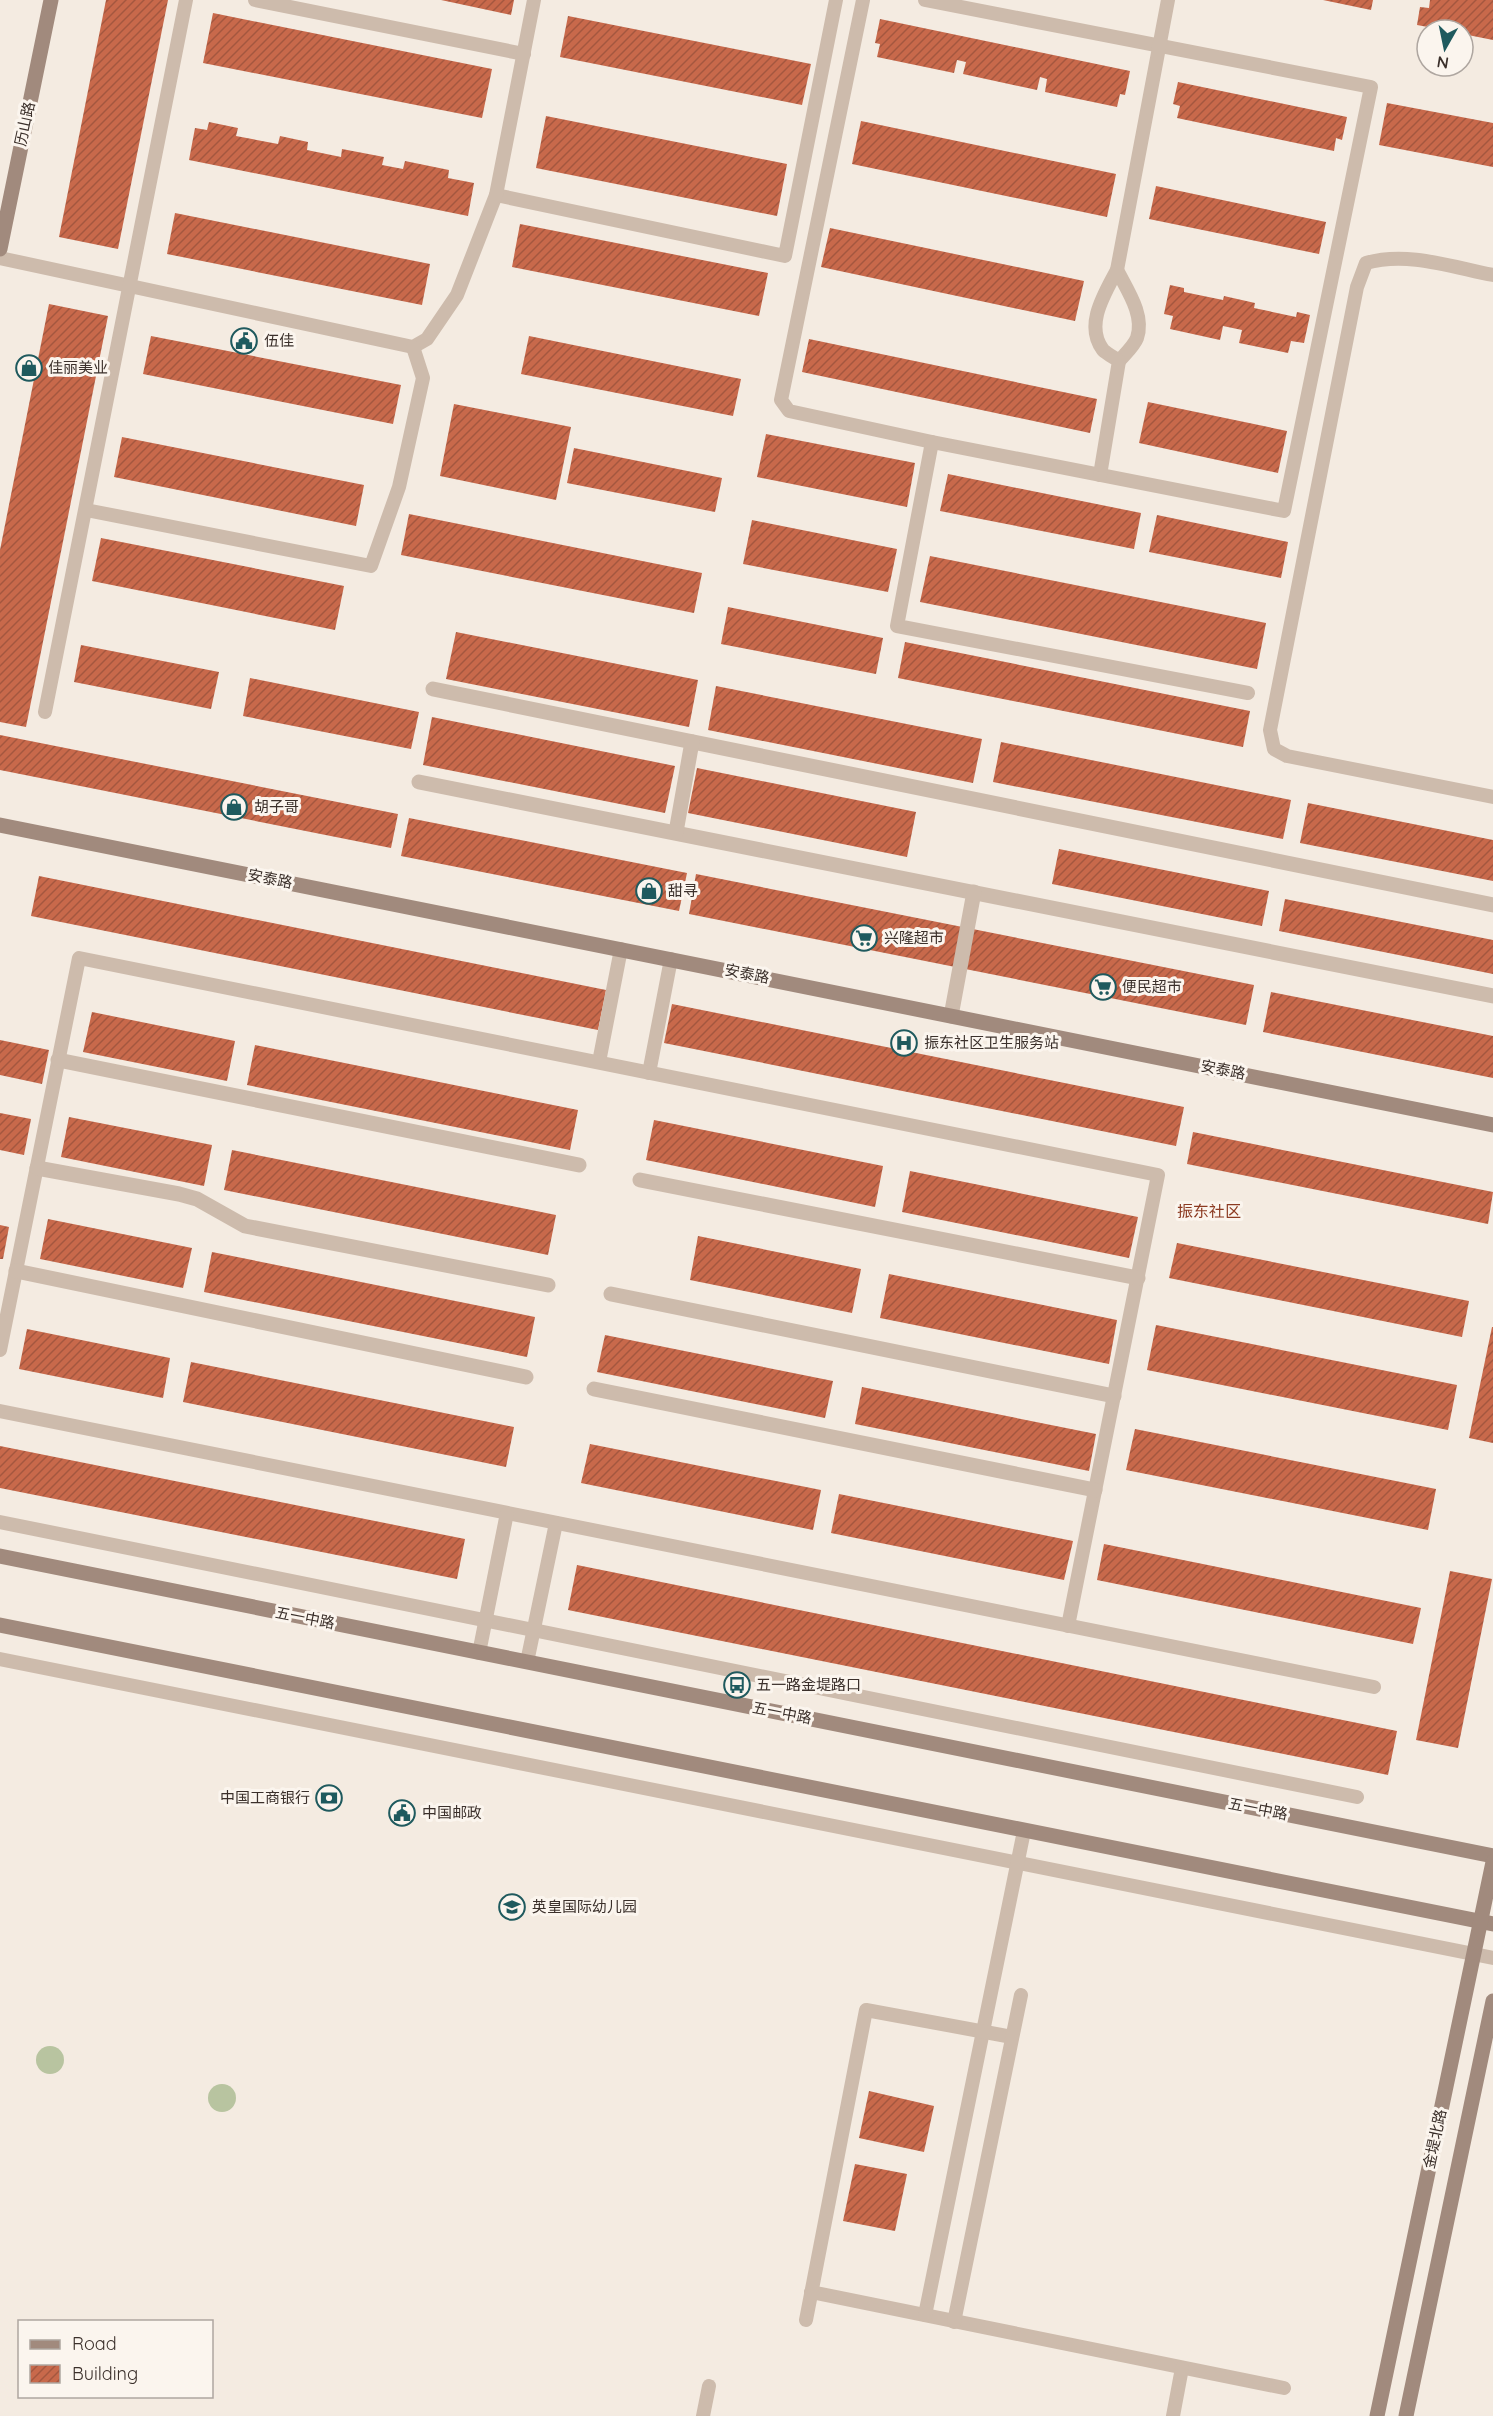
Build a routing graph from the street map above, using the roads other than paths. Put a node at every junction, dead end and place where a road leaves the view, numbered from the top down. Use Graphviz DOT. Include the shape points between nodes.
graph roads {
  1 [pos="51,0"];
  2 [pos="186,0"];
  3 [pos="255,0"];
  4 [pos="534,0"];
  5 [pos="836,0"];
  6 [pos="863,0"];
  7 [pos="925,0"];
  8 [pos="1168,0"];
  9 [pos="1160,45"];
  10 [pos="524,54"];
  11 [pos="496,195"];
  12 [pos="0,249"];
  13 [pos="0,258"];
  14 [pos="1117,270"];
  15 [pos="1493,275"];
  16 [pos="130,286"];
  17 [pos="412,346"];
  18 [pos="1119,361"];
  19 [pos="932,442"];
  20 [pos="1100,475"];
  21 [pos="86,510"];
  22 [pos="433,689"];
  23 [pos="1248,693"];
  24 [pos="45,712"];
  25 [pos="692,742"];
  26 [pos="419,782"];
  27 [pos="1493,797"];
  28 [pos="0,825"];
  29 [pos="675,832"];
  30 [pos="974,892"];
  31 [pos="1493,905"];
  32 [pos="621,949"];
  33 [pos="671,959"];
  34 [pos="1493,996"];
  35 [pos="951,1016"];
  36 [pos="58,1060"];
  37 [pos="599,1062"];
  38 [pos="649,1073"];
  39 [pos="1493,1125"];
  40 [pos="579,1165"];
  41 [pos="37,1168"];
  42 [pos="640,1180"];
  43 [pos="16,1271"];
  44 [pos="1138,1278"];
  45 [pos="548,1286"];
  46 [pos="611,1294"];
  47 [pos="0,1350"];
  48 [pos="526,1377"];
  49 [pos="594,1389"];
  50 [pos="1114,1396"];
  51 [pos="0,1411"];
  52 [pos="1095,1490"];
  53 [pos="507,1513"];
  54 [pos="0,1522"];
  55 [pos="556,1523"];
  56 [pos="0,1556"];
  57 [pos="486,1620"];
  58 [pos="0,1625"];
  59 [pos="1068,1626"];
  60 [pos="534,1630"];
  61 [pos="479,1653"];
  62 [pos="0,1659"];
  63 [pos="527,1662"];
  64 [pos="1374,1687"];
  65 [pos="1357,1797"];
  66 [pos="1023,1831"];
  67 [pos="1493,1856"];
  68 [pos="1017,1862"];
  69 [pos="1493,1862"];
  70 [pos="1487,1923"];
  71 [pos="1474,1954"];
  72 [pos="1493,1958"];
  73 [pos="1021,1995"];
  74 [pos="1493,2001"];
  75 [pos="982,2032"];
  76 [pos="1012,2037"];
  77 [pos="811,2292"];
  78 [pos="925,2315"];
  79 [pos="806,2320"];
  80 [pos="954,2322"];
  81 [pos="1182,2368"];
  82 [pos="709,2386"];
  83 [pos="1284,2388"];
  84 [pos="703,2416"];
  85 [pos="1173,2416"];
  86 [pos="1377,2416"];
  87 [pos="1406,2416"];
  1 -- 12 [label="street, 历山路"];
  2 -- 16 [label="lane"];
  3 -- 10 [label="lane"];
  4 -- 10 [label="lane"];
  5 -- 11 [label="lane" via="785,256"];
  6 -- 19 [label="lane" via="781,400 789,411"];
  7 -- 9 [label="lane"];
  8 -- 9 [label="lane"];
  9 -- 14 [label="lane"];
  9 -- 20 [label="lane" via="1371,87 1284,511"];
  10 -- 11 [label="lane"];
  11 -- 17 [label="lane" via="457,295 427,339"];
  13 -- 16 [label="lane"];
  14 -- 18 [label="lane" via="1140,320 1137,339"];
  14 -- 18 [label="lane" via="1101,301 1095,327 1104,351"];
  15 -- 27 [label="lane" via="1404,258 1366,263 1354,298 1270,730 1274,749 1287,756"];
  16 -- 17 [label="lane"];
  16 -- 21 [label="lane"];
  17 -- 21 [label="lane" via="423,378 399,488 371,566"];
  18 -- 20 [label="lane"];
  19 -- 20 [label="lane"];
  19 -- 23 [label="lane" via="897,626"];
  21 -- 24 [label="lane"];
  22 -- 25 [label="street"];
  25 -- 29 [label="street"];
  25 -- 31 [label="street"];
  26 -- 29 [label="street"];
  28 -- 32 [label="street, 安泰路"];
  29 -- 30 [label="street"];
  30 -- 34 [label="street"];
  30 -- 35 [label="street"];
  32 -- 33 [label="street, 安泰路"];
  32 -- 37 [label="lane"];
  33 -- 35 [label="street, 安泰路"];
  33 -- 38 [label="lane"];
  35 -- 39 [label="street, 安泰路"];
  36 -- 37 [label="lane" via="79,958"];
  36 -- 40 [label="street"];
  36 -- 41 [label="lane"];
  37 -- 38 [label="lane"];
  38 -- 44 [label="lane" via="1158,1175"];
  41 -- 43 [label="lane"];
  41 -- 45 [label="street" via="197,1199 245,1226"];
  42 -- 44 [label="street"];
  43 -- 47 [label="lane"];
  43 -- 48 [label="street"];
  44 -- 50 [label="lane"];
  46 -- 50 [label="street"];
  49 -- 52 [label="street"];
  50 -- 52 [label="lane"];
  51 -- 53 [label="lane"];
  52 -- 59 [label="lane"];
  53 -- 55 [label="lane"];
  53 -- 57 [label="lane"];
  54 -- 57 [label="lane"];
  55 -- 59 [label="lane"];
  55 -- 60 [label="lane"];
  56 -- 61 [label="street, 五一中路"];
  57 -- 60 [label="lane"];
  57 -- 61 [label="lane"];
  58 -- 66 [label="street"];
  59 -- 64 [label="lane"];
  60 -- 63 [label="lane"];
  60 -- 65 [label="lane"];
  61 -- 63 [label="street, 五一中路"];
  62 -- 68 [label="lane"];
  63 -- 67 [label="street, 五一中路"];
  66 -- 68 [label="lane"];
  66 -- 70 [label="street"];
  68 -- 71 [label="lane"];
  68 -- 75 [label="lane"];
  69 -- 70 [label="street, 金堤北路"];
  70 -- 71 [label="street, 金堤北路"];
  71 -- 72 [label="lane"];
  71 -- 86 [label="street, 金堤北路"];
  73 -- 76 [label="lane"];
  74 -- 87 [label="street, 金堤北路"];
  75 -- 76 [label="lane"];
  75 -- 77 [label="lane" via="866,2010"];
  75 -- 78 [label="lane"];
  76 -- 80 [label="lane"];
  77 -- 78 [label="lane"];
  77 -- 79 [label="lane"];
  78 -- 80 [label="lane"];
  80 -- 81 [label="lane"];
  81 -- 83 [label="lane"];
  81 -- 85 [label="lane"];
  82 -- 84 [label="lane"];
}
